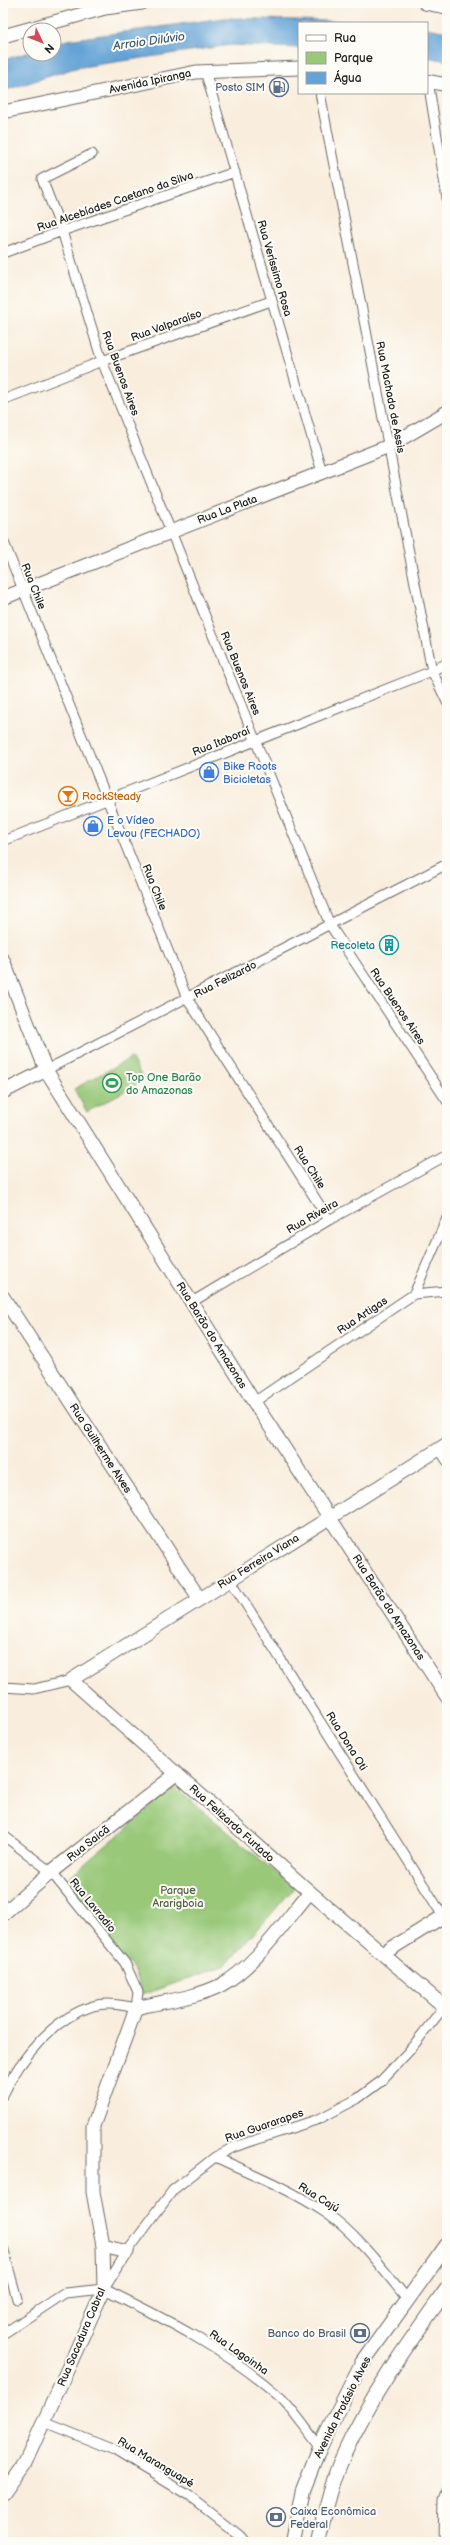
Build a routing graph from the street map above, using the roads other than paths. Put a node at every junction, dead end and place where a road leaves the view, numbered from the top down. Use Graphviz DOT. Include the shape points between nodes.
graph roads {
  1 [pos="142,3"];
  2 [pos="425,3"];
  3 [pos="447,7"];
  4 [pos="3,36"];
  5 [pos="298,68"];
  6 [pos="205,71"];
  7 [pos="428,81"];
  8 [pos="447,85"];
  9 [pos="428,87"];
  10 [pos="320,94"];
  11 [pos="3,112"];
  12 [pos="92,154"];
  13 [pos="235,172"];
  14 [pos="447,198"];
  15 [pos="62,231"];
  16 [pos="3,254"];
  17 [pos="271,301"];
  18 [pos="102,361"];
  19 [pos="3,400"];
  20 [pos="447,412"];
  21 [pos="389,446"];
  22 [pos="322,472"];
  23 [pos="170,532"];
  24 [pos="3,540"];
  25 [pos="23,590"];
  26 [pos="3,598"];
  27 [pos="447,662"];
  28 [pos="432,671"];
  29 [pos="447,702"];
  30 [pos="256,740"];
  31 [pos="107,799"];
  32 [pos="3,841"];
  33 [pos="447,864"];
  34 [pos="330,925"];
  35 [pos="3,960"];
  36 [pos="187,998"];
  37 [pos="46,1070"];
  38 [pos="3,1092"];
  39 [pos="447,1101"];
  40 [pos="447,1156"];
  41 [pos="447,1218"];
  42 [pos="329,1220"];
  43 [pos="447,1291"];
  44 [pos="414,1294"];
  45 [pos="3,1297"];
  46 [pos="192,1302"];
  47 [pos="254,1402"];
  48 [pos="443,1447"];
  49 [pos="447,1461"];
  50 [pos="330,1516"];
  51 [pos="230,1579"];
  52 [pos="199,1598"];
  53 [pos="71,1680"];
  54 [pos="3,1687"];
  55 [pos="447,1697"];
  56 [pos="176,1774"];
  57 [pos="3,1835"];
  58 [pos="51,1872"];
  59 [pos="310,1892"];
  60 [pos="3,1914"];
  61 [pos="445,1915"];
  62 [pos="384,1954"];
  63 [pos="136,2008"];
  64 [pos="445,2008"];
  65 [pos="3,2095"];
  66 [pos="215,2157"];
  67 [pos="447,2245"];
  68 [pos="103,2246"];
  69 [pos="3,2248"];
  70 [pos="127,2252"];
  71 [pos="104,2289"];
  72 [pos="447,2289"];
  73 [pos="17,2299"];
  74 [pos="408,2300"];
  75 [pos="3,2334"];
  76 [pos="44,2422"];
  77 [pos="320,2447"];
  78 [pos="447,2490"];
  79 [pos="3,2494"];
  80 [pos="244,2542"];
  81 [pos="293,2542"];
  82 [pos="318,2542"];
  83 [pos="444,2542"];
  1 -- 4 [label="street" via="105,8"];
  2 -- 3 [label="street"];
  5 -- 6 [label="street, Avenida Ipiranga"];
  6 -- 11 [label="street, Avenida Ipiranga"];
  6 -- 13 [label="street, Rua Veríssimo Rosa"];
  7 -- 8 [label="street"];
  9 -- 14 [label="street"];
  10 -- 21 [label="street, Rua Machado de Assis"];
  12 -- 15 [label="street, Rua Buenos Aires" via="42,180"];
  13 -- 15 [label="street, Rua Alcebíades Caetano da Silva"];
  13 -- 17 [label="street, Rua Veríssimo Rosa"];
  15 -- 16 [label="street, Rua Alcebíades Caetano da Silva"];
  15 -- 18 [label="street, Rua Buenos Aires"];
  17 -- 18 [label="street, Rua Valparaíso"];
  17 -- 22 [label="street, Rua Veríssimo Rosa"];
  18 -- 19 [label="street, Rua Valparaíso"];
  18 -- 23 [label="street, Rua Buenos Aires"];
  20 -- 21 [label="street, Rua La Plata"];
  21 -- 22 [label="street, Rua La Plata"];
  21 -- 28 [label="street, Rua Machado de Assis"];
  22 -- 23 [label="street, Rua La Plata"];
  23 -- 25 [label="street, Rua La Plata"];
  23 -- 30 [label="street, Rua Buenos Aires"];
  24 -- 25 [label="street, Rua Chile"];
  25 -- 26 [label="street, Rua La Plata"];
  25 -- 31 [label="street, Rua Chile"];
  27 -- 28 [label="street, Rua Itaboraí"];
  28 -- 29 [label="street, Rua Machado de Assis"];
  28 -- 30 [label="street, Rua Itaboraí"];
  30 -- 31 [label="street, Rua Itaboraí"];
  30 -- 34 [label="street, Rua Buenos Aires"];
  31 -- 32 [label="street, Rua Itaboraí"];
  31 -- 36 [label="street, Rua Chile"];
  33 -- 34 [label="street, Rua Felizardo"];
  34 -- 36 [label="street, Rua Felizardo"];
  34 -- 39 [label="street, Rua Buenos Aires"];
  35 -- 37 [label="street, Rua Barão do Amazonas"];
  36 -- 37 [label="street, Rua Felizardo"];
  36 -- 42 [label="street, Rua Chile"];
  37 -- 38 [label="street, Rua Felizardo"];
  37 -- 46 [label="street, Rua Barão do Amazonas"];
  40 -- 42 [label="street, Rua Riveira"];
  41 -- 44 [label="street"];
  42 -- 46 [label="street, Rua Riveira"];
  43 -- 44 [label="street"];
  44 -- 47 [label="street, Rua Artigas"];
  45 -- 52 [label="street, Rua Guilherme Alves"];
  46 -- 47 [label="street, Rua Barão do Amazonas"];
  47 -- 50 [label="street, Rua Barão do Amazonas"];
  48 -- 49 [label="street"];
  48 -- 50 [label="street, Rua Ferreira Viana"];
  50 -- 51 [label="street, Rua Ferreira Viana"];
  50 -- 55 [label="street, Rua Barão do Amazonas"];
  51 -- 52 [label="street, Rua Ferreira Viana"];
  51 -- 61 [label="street, Rua Dona Oti"];
  52 -- 53 [label="street, Rua Ferreira Viana"];
  53 -- 54 [label="street" via="34,1689"];
  53 -- 56 [label="street, Rua Felizardo Furtado"];
  56 -- 58 [label="street, Rua Saicã"];
  56 -- 59 [label="street, Rua Felizardo Furtado"];
  57 -- 58 [label="street, Rua Lavradio"];
  58 -- 60 [label="street, Rua Saicã"];
  58 -- 63 [label="street, Rua Lavradio" via="125,1963 138,1992"];
  59 -- 62 [label="street, Rua Felizardo Furtado"];
  59 -- 63 [label="street" via="242,1971 222,1984 200,1993"];
  61 -- 62 [label="street"];
  62 -- 64 [label="street, Rua Felizardo Furtado"];
  63 -- 65 [label="street" via="116,2004 94,2006 72,2016 29,2052 12,2075"];
  63 -- 68 [label="street, Rua Sacadura Cabral" via="93,2126 93,2192"];
  64 -- 66 [label="street, Rua Guararapes" via="410,2051 380,2082 357,2099 319,2119 234,2147"];
  66 -- 70 [label="street, Rua Guararapes" via="173,2190"];
  66 -- 74 [label="street, Rua Cajú" via="279,2186 328,2214 367,2251"];
  67 -- 74 [label="main road, Avenida Protásio Alves"];
  68 -- 70 [label="street"];
  68 -- 71 [label="street, Rua Sacadura Cabral"];
  69 -- 73 [label="street"];
  70 -- 71 [label="street, Rua Guararapes"];
  71 -- 75 [label="street" via="65,2293"];
  71 -- 76 [label="street, Rua Sacadura Cabral"];
  71 -- 77 [label="street, Rua Lagoinha" via="163,2318 224,2354 281,2398"];
  72 -- 82 [label="main road" via="385,2377 345,2452 326,2508"];
  74 -- 77 [label="main road, Avenida Protásio Alves" via="362,2363"];
  76 -- 79 [label="street, Rua Sacadura Cabral" via="25,2463"];
  76 -- 80 [label="street, Rua Maranguapé" via="114,2450 188,2495 239,2535"];
  77 -- 81 [label="main road, Avenida Protásio Alves" via="303,2490"];
  78 -- 83 [label="street" via="444,2499"];
}
